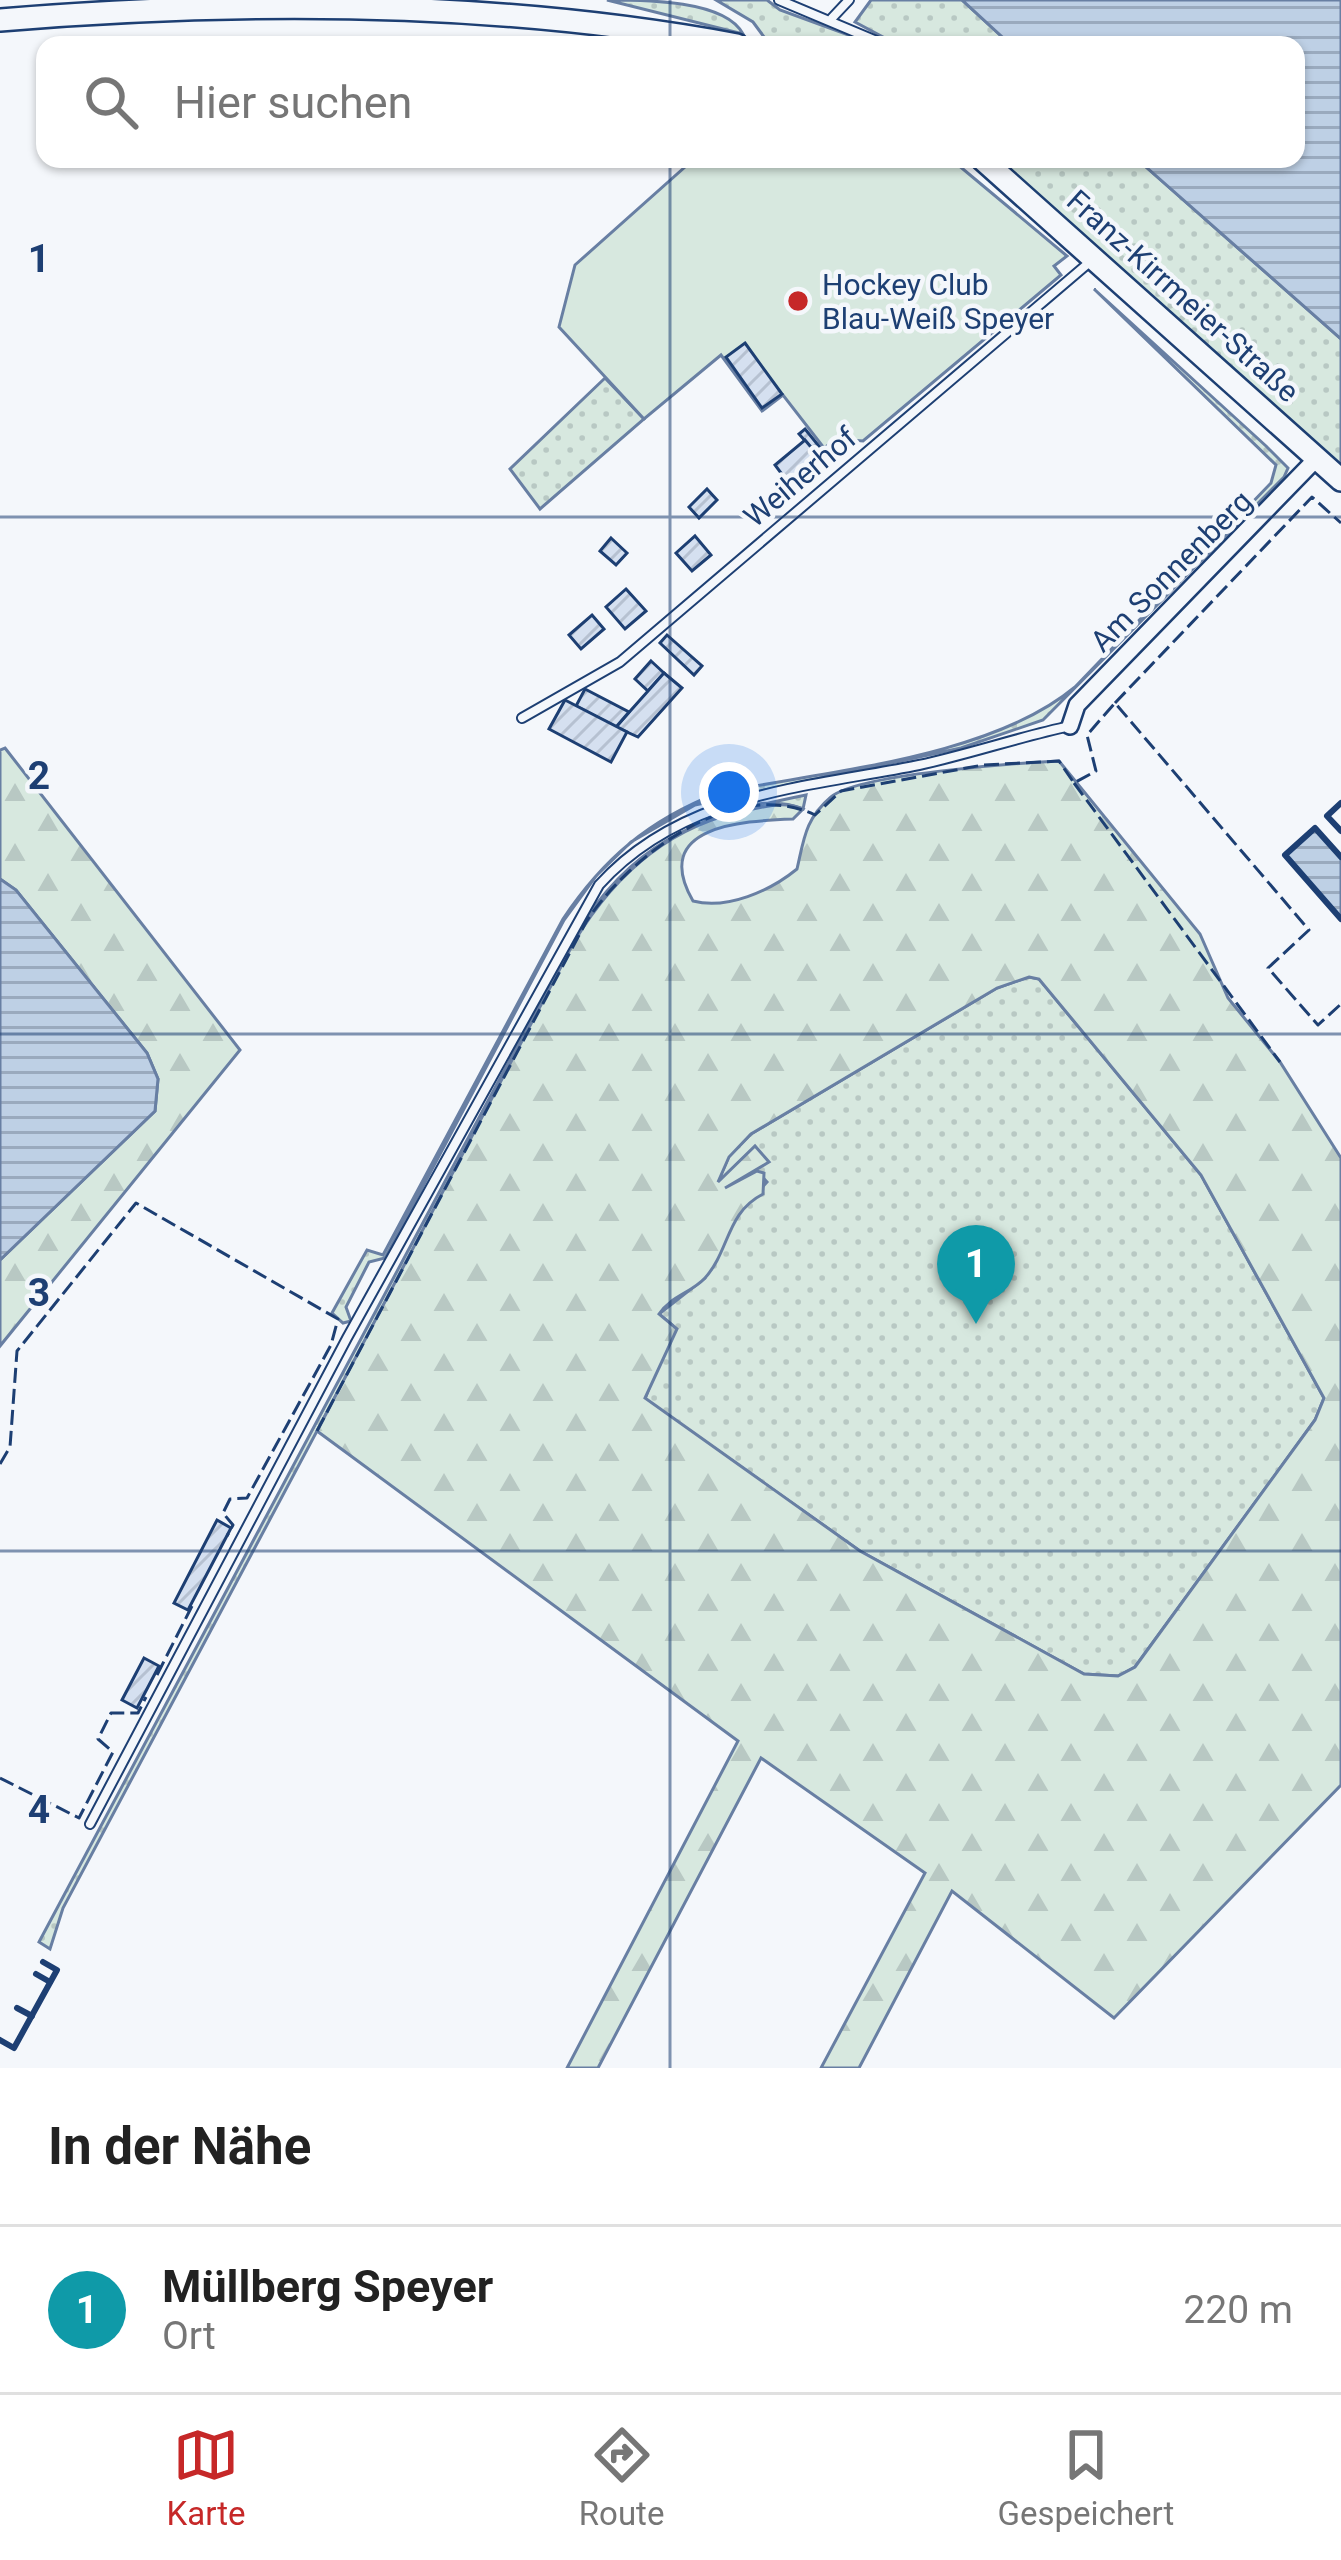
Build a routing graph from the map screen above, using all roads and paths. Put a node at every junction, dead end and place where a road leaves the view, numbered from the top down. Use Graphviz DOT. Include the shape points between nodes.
graph roads {
  1 [pos="779,0"];
  2 [pos="849,0"];
  3 [pos="832,18"];
  4 [pos="0,20"];
  5 [pos="690,36"];
  6 [pos="868,36"];
  7 [pos="993,168"];
  8 [pos="1097,256"];
  9 [pos="1317,458"];
  10 [pos="1341,480"];
  11 [pos="522,718"];
  12 [pos="1070,726"];
  13 [pos="90,1824"];
  1 -- 3 [label="lane"];
  2 -- 3 [label="lane"];
  3 -- 6 [label="lane"];
  4 -- 5 [label="street" via="257,2 428,7"];
  7 -- 8 [label="street, Franz-Kirrmeier-Straße"];
  8 -- 9 [label="street, Franz-Kirrmeier-Straße"];
  8 -- 11 [label="lane, Weiherhof" via="620,662"];
  9 -- 10 [label="street, Franz-Kirrmeier-Straße"];
  9 -- 12 [label="street, Am Sonnenberg" via="1078,705"];
  12 -- 13 [label="lane" via="716,806 657,834 599,885"];
}
